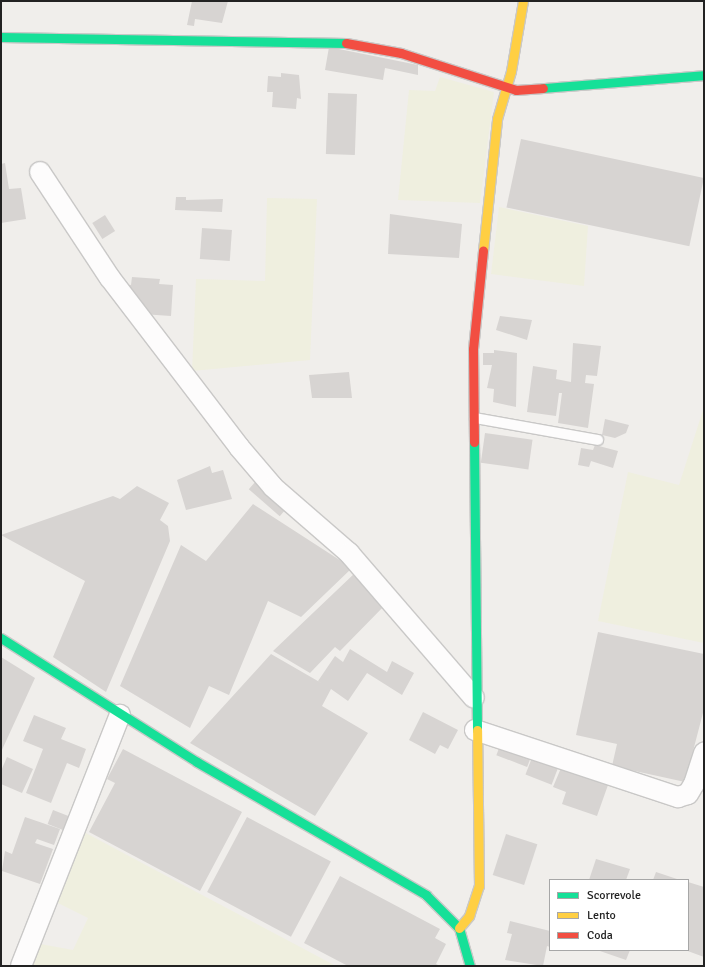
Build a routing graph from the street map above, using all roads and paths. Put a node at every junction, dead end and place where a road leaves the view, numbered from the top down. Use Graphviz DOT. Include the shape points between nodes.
graph roads {
  1 [pos="523,1"];
  2 [pos="1,37"];
  3 [pos="704,75"];
  4 [pos="505,87"];
  5 [pos="40,172"];
  6 [pos="475,418"];
  7 [pos="598,440"];
  8 [pos="1,638"];
  9 [pos="474,698"];
  10 [pos="120,714"];
  11 [pos="475,730"];
  12 [pos="704,753"];
  13 [pos="459,928"];
  14 [pos="21,966"];
  15 [pos="470,966"];
  1 -- 4 [label="street"];
  2 -- 4 [label="street" via="334,42 401,53"];
  3 -- 4 [label="street" via="549,90"];
  4 -- 6 [label="street" via="497,119 476,318"];
  5 -- 9 [label="street" via="110,278 239,447 273,487 349,553"];
  6 -- 7 [label="lane"];
  6 -- 9 [label="street"];
  8 -- 10 [label="street"];
  9 -- 11 [label="street"];
  10 -- 13 [label="street" via="426,895"];
  10 -- 14 [label="street"];
  11 -- 12 [label="street" via="678,797 688,794 694,784"];
  11 -- 13 [label="street" via="479,886 469,916"];
  13 -- 15 [label="street"];
}
